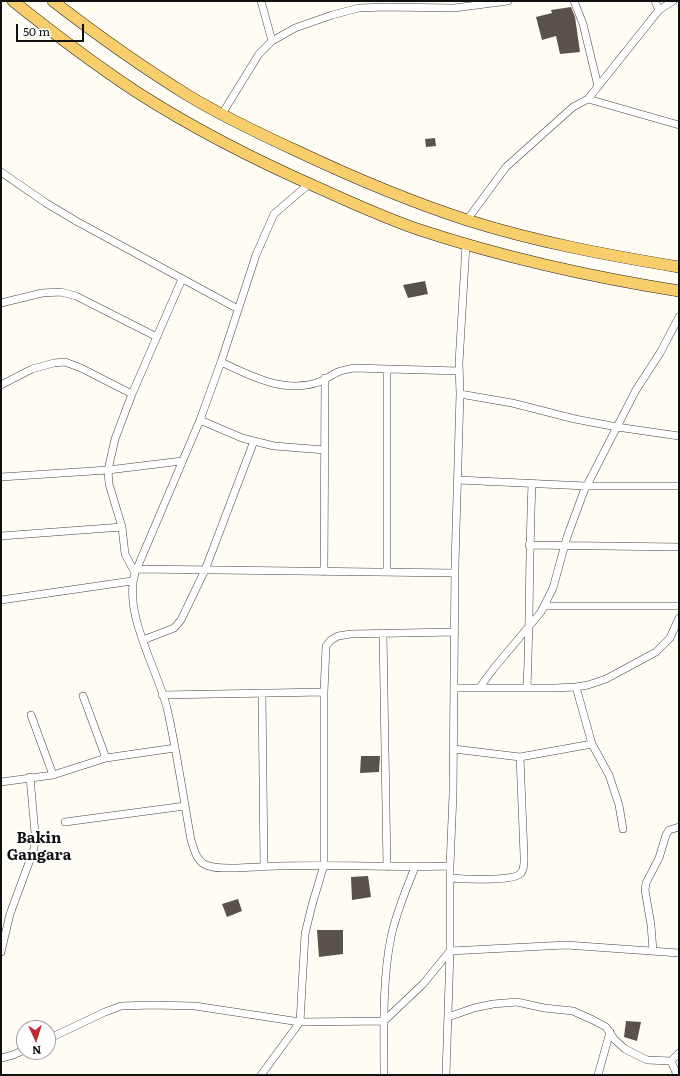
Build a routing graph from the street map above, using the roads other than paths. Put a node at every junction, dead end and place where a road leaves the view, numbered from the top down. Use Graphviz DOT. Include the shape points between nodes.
graph roads {
  1 [pos="13,1"];
  2 [pos="53,1"];
  3 [pos="261,1"];
  4 [pos="508,1"];
  5 [pos="574,1"];
  6 [pos="655,1"];
  7 [pos="673,1"];
  8 [pos="496,2"];
  9 [pos="658,10"];
  10 [pos="272,41"];
  11 [pos="598,86"];
  12 [pos="588,99"];
  13 [pos="222,114"];
  14 [pos="679,124"];
  15 [pos="1,172"];
  16 [pos="309,184"];
  17 [pos="467,220"];
  18 [pos="466,244"];
  19 [pos="679,267"];
  20 [pos="182,278"];
  21 [pos="679,291"];
  22 [pos="1,303"];
  23 [pos="238,310"];
  24 [pos="679,317"];
  25 [pos="157,337"];
  26 [pos="221,362"];
  27 [pos="387,370"];
  28 [pos="459,371"];
  29 [pos="325,378"];
  30 [pos="1,385"];
  31 [pos="132,394"];
  32 [pos="460,394"];
  33 [pos="200,420"];
  34 [pos="617,427"];
  35 [pos="679,436"];
  36 [pos="254,441"];
  37 [pos="325,450"];
  38 [pos="182,461"];
  39 [pos="108,470"];
  40 [pos="1,477"];
  41 [pos="458,480"];
  42 [pos="532,484"];
  43 [pos="586,486"];
  44 [pos="679,486"];
  45 [pos="122,526"];
  46 [pos="1,536"];
  47 [pos="529,545"];
  48 [pos="565,546"];
  49 [pos="679,547"];
  50 [pos="205,570"];
  51 [pos="136,571"];
  52 [pos="324,572"];
  53 [pos="387,572"];
  54 [pos="455,573"];
  55 [pos="132,581"];
  56 [pos="1,600"];
  57 [pos="544,606"];
  58 [pos="679,606"];
  59 [pos="679,618"];
  60 [pos="530,626"];
  61 [pos="455,632"];
  62 [pos="383,633"];
  63 [pos="143,640"];
  64 [pos="480,687"];
  65 [pos="527,687"];
  66 [pos="576,687"];
  67 [pos="454,688"];
  68 [pos="324,692"];
  69 [pos="262,693"];
  70 [pos="162,695"];
  71 [pos="83,696"];
  72 [pos="31,715"];
  73 [pos="592,744"];
  74 [pos="175,748"];
  75 [pos="454,749"];
  76 [pos="520,757"];
  77 [pos="106,758"];
  78 [pos="53,774"];
  79 [pos="30,777"];
  80 [pos="1,782"];
  81 [pos="185,806"];
  82 [pos="65,822"];
  83 [pos="679,827"];
  84 [pos="623,829"];
  85 [pos="324,865"];
  86 [pos="264,866"];
  87 [pos="450,866"];
  88 [pos="387,867"];
  89 [pos="415,868"];
  90 [pos="450,878"];
  91 [pos="450,951"];
  92 [pos="653,951"];
  93 [pos="1,952"];
  94 [pos="679,953"];
  95 [pos="448,1017"];
  96 [pos="384,1021"];
  97 [pos="300,1022"];
  98 [pos="610,1032"];
  99 [pos="56,1035"];
  100 [pos="679,1053"];
  101 [pos="16,1054"];
  102 [pos="1,1058"];
  103 [pos="671,1061"];
  104 [pos="261,1075"];
  105 [pos="384,1075"];
  106 [pos="446,1075"];
  107 [pos="598,1075"];
  108 [pos="677,1075"];
  1 -- 16 [label="main road" via="67,44 136,91 212,136"];
  2 -- 13 [label="main road" via="130,58"];
  3 -- 10 [label="street"];
  4 -- 8 [label="street"];
  5 -- 11 [label="street" via="583,24"];
  6 -- 9 [label="street"];
  7 -- 9 [label="street"];
  8 -- 10 [label="street" via="454,8 358,8 295,28"];
  9 -- 11 [label="street"];
  10 -- 13 [label="street" via="259,54"];
  11 -- 12 [label="street"];
  12 -- 14 [label="street"];
  12 -- 17 [label="street" via="573,107 506,167"];
  13 -- 17 [label="main road" via="389,193"];
  15 -- 20 [label="street" via="46,203"];
  16 -- 18 [label="main road" via="419,230"];
  16 -- 23 [label="street" via="274,214 256,255"];
  17 -- 19 [label="main road" via="533,239"];
  18 -- 21 [label="main road" via="525,261"];
  18 -- 28 [label="street"];
  20 -- 23 [label="street"];
  20 -- 25 [label="street"];
  22 -- 25 [label="street" via="42,293 61,292 76,296"];
  23 -- 26 [label="street"];
  24 -- 34 [label="street"];
  25 -- 31 [label="street"];
  26 -- 29 [label="street" via="265,382 304,386 318,383"];
  26 -- 33 [label="street"];
  27 -- 28 [label="street"];
  27 -- 29 [label="street" via="354,368"];
  27 -- 53 [label="street"];
  28 -- 32 [label="street"];
  29 -- 37 [label="street"];
  30 -- 31 [label="street" via="32,369 65,362"];
  31 -- 39 [label="street" via="115,439"];
  32 -- 34 [label="street"];
  32 -- 41 [label="street"];
  33 -- 36 [label="street"];
  33 -- 38 [label="street"];
  34 -- 35 [label="street"];
  34 -- 43 [label="street"];
  36 -- 37 [label="street" via="274,446"];
  36 -- 50 [label="street"];
  37 -- 52 [label="street"];
  38 -- 39 [label="street"];
  38 -- 51 [label="street"];
  39 -- 40 [label="street"];
  39 -- 45 [label="street" via="109,484"];
  41 -- 42 [label="street"];
  41 -- 54 [label="street"];
  42 -- 43 [label="street"];
  42 -- 47 [label="street"];
  43 -- 44 [label="street"];
  43 -- 48 [label="street"];
  45 -- 46 [label="street"];
  45 -- 51 [label="street" via="126,554"];
  47 -- 48 [label="street"];
  47 -- 60 [label="street"];
  48 -- 49 [label="street"];
  48 -- 57 [label="street" via="553,588"];
  50 -- 51 [label="street"];
  50 -- 52 [label="street"];
  50 -- 63 [label="street" via="181,620 174,628"];
  51 -- 55 [label="street"];
  52 -- 53 [label="street"];
  53 -- 54 [label="street"];
  54 -- 61 [label="street"];
  55 -- 56 [label="street"];
  55 -- 63 [label="street" via="131,596"];
  57 -- 58 [label="street"];
  57 -- 60 [label="street"];
  59 -- 66 [label="street" via="670,638 656,652 606,679"];
  60 -- 64 [label="street"];
  60 -- 65 [label="street"];
  61 -- 62 [label="street"];
  61 -- 67 [label="street"];
  62 -- 68 [label="street" via="351,634 331,640 326,646"];
  62 -- 88 [label="street"];
  63 -- 70 [label="street"];
  64 -- 65 [label="street"];
  64 -- 67 [label="street"];
  65 -- 66 [label="street"];
  66 -- 73 [label="street"];
  67 -- 75 [label="street"];
  68 -- 69 [label="street"];
  68 -- 85 [label="street"];
  69 -- 70 [label="street"];
  69 -- 86 [label="street"];
  70 -- 74 [label="street"];
  71 -- 77 [label="street"];
  72 -- 78 [label="street"];
  73 -- 76 [label="street"];
  73 -- 84 [label="street" via="609,775 619,805"];
  74 -- 77 [label="street"];
  74 -- 81 [label="street"];
  75 -- 76 [label="street"];
  75 -- 87 [label="street"];
  76 -- 90 [label="street" via="524,855 522,873 509,878"];
  77 -- 78 [label="street"];
  78 -- 79 [label="street"];
  79 -- 80 [label="street"];
  79 -- 93 [label="street" via="34,849 10,914"];
  81 -- 82 [label="street"];
  81 -- 86 [label="street" via="191,840 197,856 204,864 218,868"];
  83 -- 92 [label="street" via="669,830 666,835 659,858 646,883"];
  85 -- 86 [label="street"];
  85 -- 88 [label="street"];
  85 -- 97 [label="street" via="305,934"];
  87 -- 89 [label="street"];
  87 -- 90 [label="street"];
  88 -- 89 [label="street"];
  89 -- 96 [label="street" via="391,937 386,969"];
  90 -- 91 [label="street"];
  91 -- 92 [label="street" via="566,945"];
  91 -- 95 [label="street"];
  91 -- 96 [label="street" via="423,984"];
  92 -- 94 [label="street"];
  95 -- 98 [label="street" via="474,1008 517,1002 573,1011 606,1027"];
  95 -- 106 [label="street"];
  96 -- 97 [label="street"];
  96 -- 105 [label="street"];
  97 -- 99 [label="street" via="195,1006 121,1006"];
  97 -- 104 [label="street"];
  98 -- 103 [label="street" via="625,1049 647,1060"];
  98 -- 107 [label="street"];
  100 -- 103 [label="street"];
  101 -- 102 [label="street"];
  103 -- 108 [label="street"];
}
